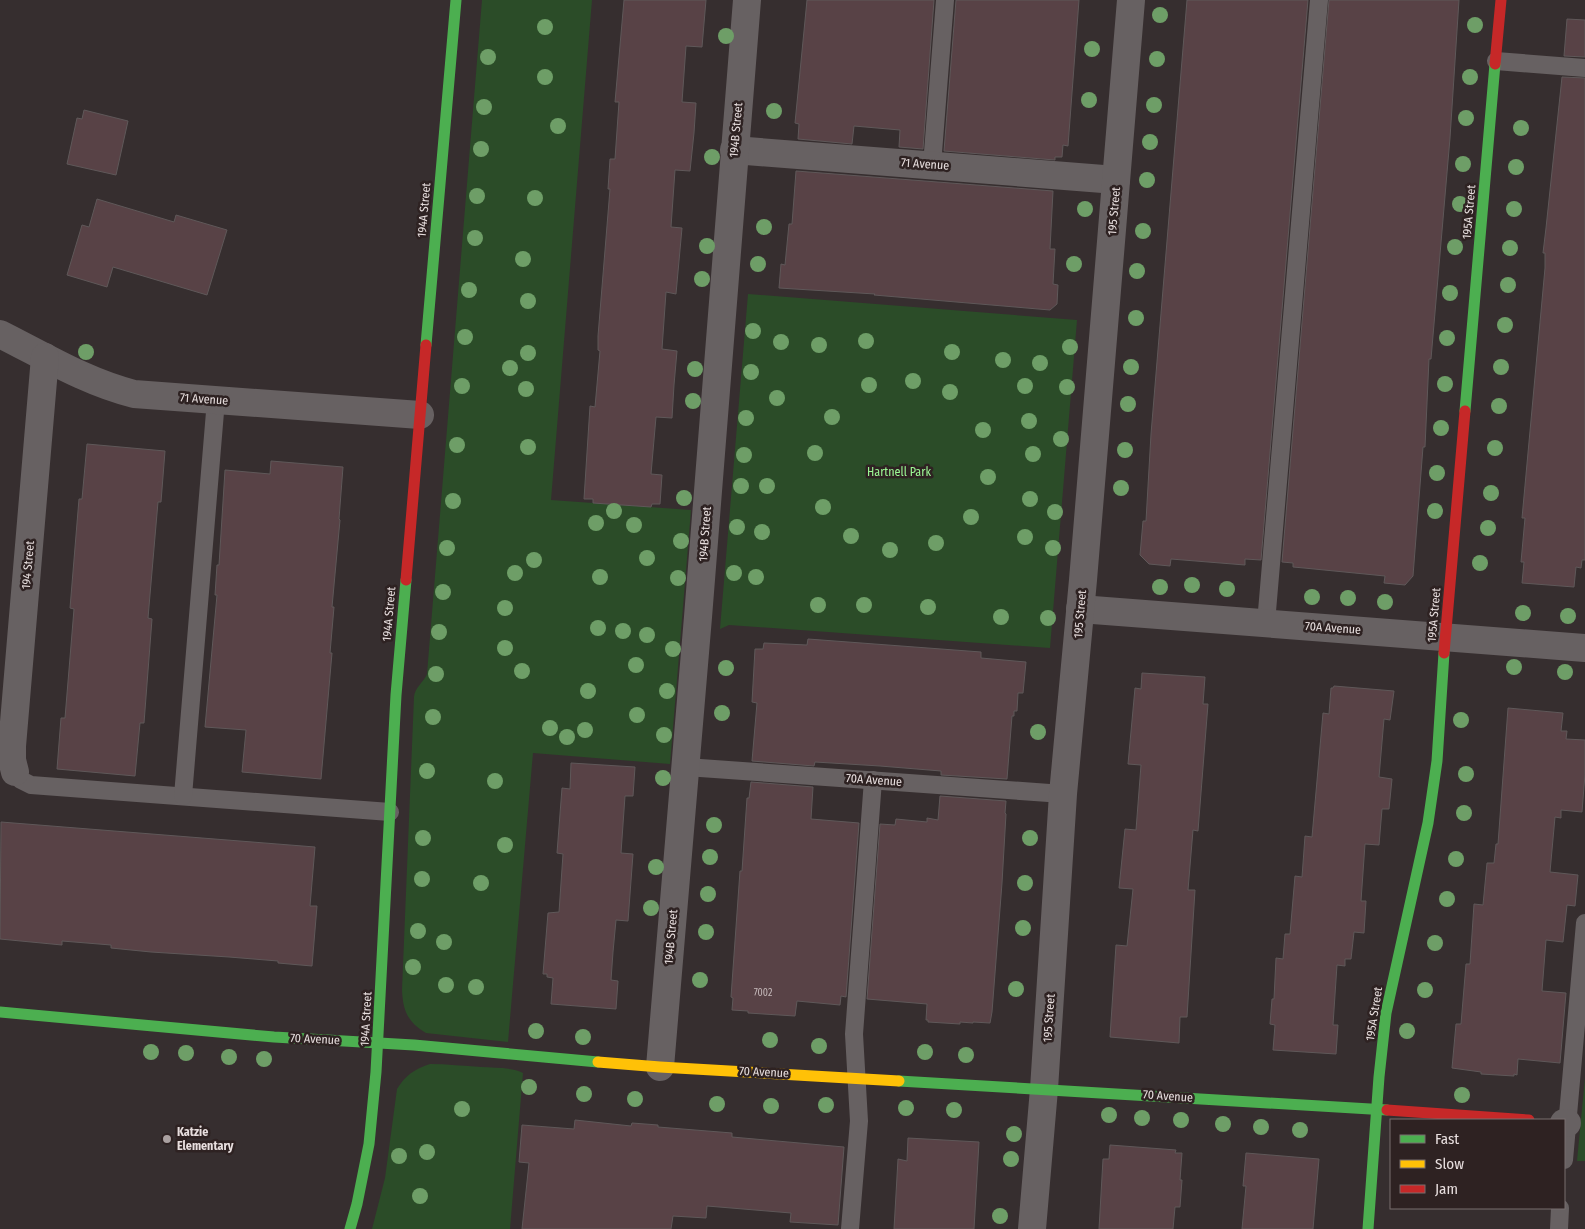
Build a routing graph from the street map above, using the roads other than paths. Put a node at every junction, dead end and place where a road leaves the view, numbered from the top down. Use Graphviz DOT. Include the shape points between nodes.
graph roads {
  1 [pos="456,0"];
  2 [pos="747,0"];
  3 [pos="945,0"];
  4 [pos="1131,0"];
  5 [pos="1319,0"];
  6 [pos="1501,0"];
  7 [pos="1496,61"];
  8 [pos="1585,68"];
  9 [pos="734,150"];
  10 [pos="932,165"];
  11 [pos="1116,180"];
  12 [pos="0,334"];
  13 [pos="45,357"];
  14 [pos="216,400"];
  15 [pos="420,415"];
  16 [pos="1080,609"];
  17 [pos="1266,623"];
  18 [pos="1445,637"];
  19 [pos="1585,648"];
  20 [pos="686,768"];
  21 [pos="14,772"];
  22 [pos="873,780"];
  23 [pos="1063,794"];
  24 [pos="183,796"];
  25 [pos="390,812"];
  26 [pos="1585,923"];
  27 [pos="0,1012"];
  28 [pos="378,1043"];
  29 [pos="660,1067"];
  30 [pos="857,1077"];
  31 [pos="1044,1089"];
  32 [pos="1377,1108"];
  33 [pos="1516,1119"];
  34 [pos="1565,1123"];
  35 [pos="1560,1209"];
  36 [pos="350,1229"];
  37 [pos="850,1229"];
  38 [pos="1032,1229"];
  39 [pos="1368,1229"];
  40 [pos="1558,1229"];
  1 -- 15 [label="street, 194A Street"];
  2 -- 9 [label="street, 194B Street"];
  3 -- 10 [label="lane"];
  4 -- 11 [label="street, 195 Street"];
  5 -- 17 [label="lane"];
  6 -- 7 [label="street, 195A Street"];
  7 -- 8 [label="lane"];
  7 -- 18 [label="street, 195A Street"];
  9 -- 10 [label="street, 71 Avenue"];
  9 -- 20 [label="street, 194B Street"];
  10 -- 11 [label="street, 71 Avenue"];
  11 -- 16 [label="street, 195 Street"];
  12 -- 13 [label="street, 71 Avenue"];
  13 -- 14 [label="street, 71 Avenue" via="110,388 134,394"];
  13 -- 21 [label="street, 194 Street" via="12,746"];
  14 -- 15 [label="street, 71 Avenue"];
  14 -- 24 [label="lane"];
  15 -- 25 [label="street, 194A Street" via="396,695"];
  16 -- 17 [label="street, 70A Avenue"];
  16 -- 23 [label="street, 195 Street"];
  17 -- 18 [label="street, 70A Avenue"];
  18 -- 19 [label="street, 70A Avenue"];
  18 -- 32 [label="street, 195A Street" via="1437,761 1428,823 1386,1014"];
  20 -- 22 [label="lane, 70A Avenue"];
  20 -- 29 [label="street, 194B Street"];
  21 -- 24 [label="lane" via="31,785"];
  22 -- 23 [label="lane, 70A Avenue"];
  22 -- 30 [label="lane" via="854,1034"];
  23 -- 31 [label="street, 195 Street"];
  24 -- 25 [label="lane"];
  25 -- 28 [label="street, 194A Street"];
  26 -- 34 [label="lane"];
  27 -- 28 [label="street, 70 Avenue" via="274,1037"];
  28 -- 29 [label="street, 70 Avenue"];
  28 -- 36 [label="street, 194A Street" via="369,1144"];
  29 -- 30 [label="street, 70 Avenue"];
  30 -- 31 [label="street, 70 Avenue"];
  30 -- 37 [label="lane" via="859,1121"];
  31 -- 32 [label="street, 70 Avenue"];
  31 -- 38 [label="street, 195 Street"];
  32 -- 33 [label="street, 70 Avenue"];
  32 -- 39 [label="street, 195A Street"];
  35 -- 40 [label="lane"];
}
